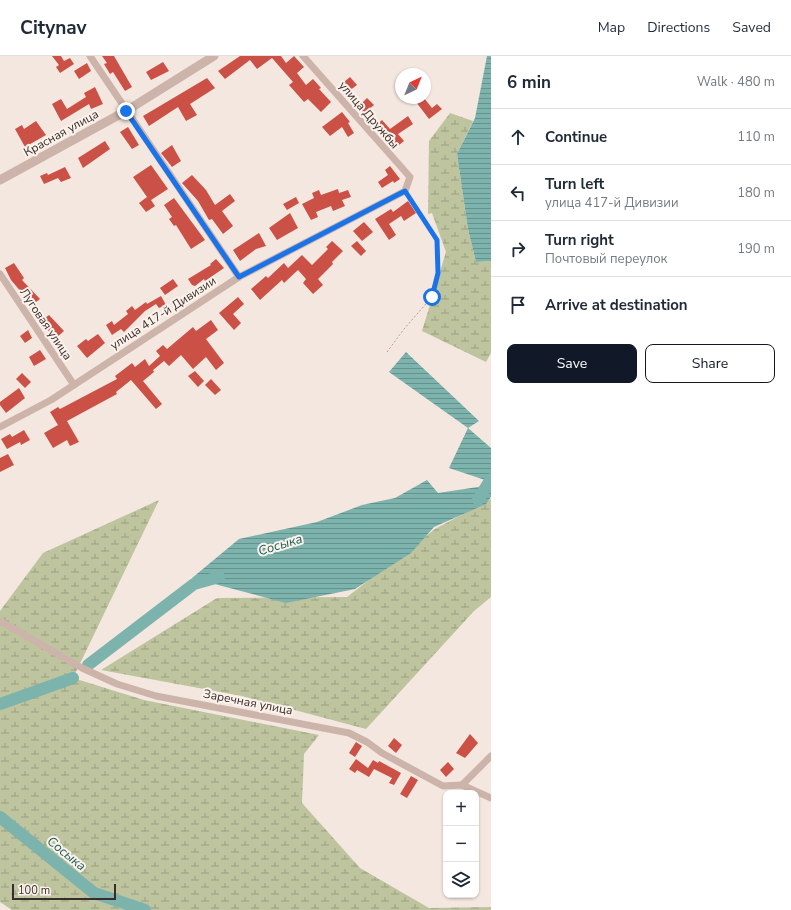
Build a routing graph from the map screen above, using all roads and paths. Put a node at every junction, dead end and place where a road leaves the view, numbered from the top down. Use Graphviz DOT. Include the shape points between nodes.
graph roads {
  1 [pos="90,56"];
  2 [pos="214,56"];
  3 [pos="303,56"];
  4 [pos="126,111"];
  5 [pos="0,180"];
  6 [pos="405,191"];
  7 [pos="0,274"];
  8 [pos="239,277"];
  9 [pos="387,352"];
  10 [pos="74,385"];
  11 [pos="0,427"];
  12 [pos="0,621"];
  13 [pos="491,756"];
  14 [pos="462,785"];
  15 [pos="491,798"];
  1 -- 4 [label="street"];
  2 -- 4 [label="street, Красная улица"];
  3 -- 6 [label="street, улица Дружбы" via="410,177"];
  4 -- 5 [label="street, Красная улица"];
  4 -- 8 [label="street"];
  6 -- 8 [label="street, улица 417-й Дивизии"];
  6 -- 9 [label="path" via="437,240 438,273 432,297"];
  7 -- 10 [label="street, Луговая улица"];
  8 -- 10 [label="street, улица 417-й Дивизии"];
  10 -- 11 [label="street, улица 417-й Дивизии"];
  12 -- 14 [label="street, Заречная улица" via="82,668 117,684 156,696 350,733 382,754 443,786"];
  13 -- 14 [label="street"];
  14 -- 15 [label="street, Заречная улица"];
}
